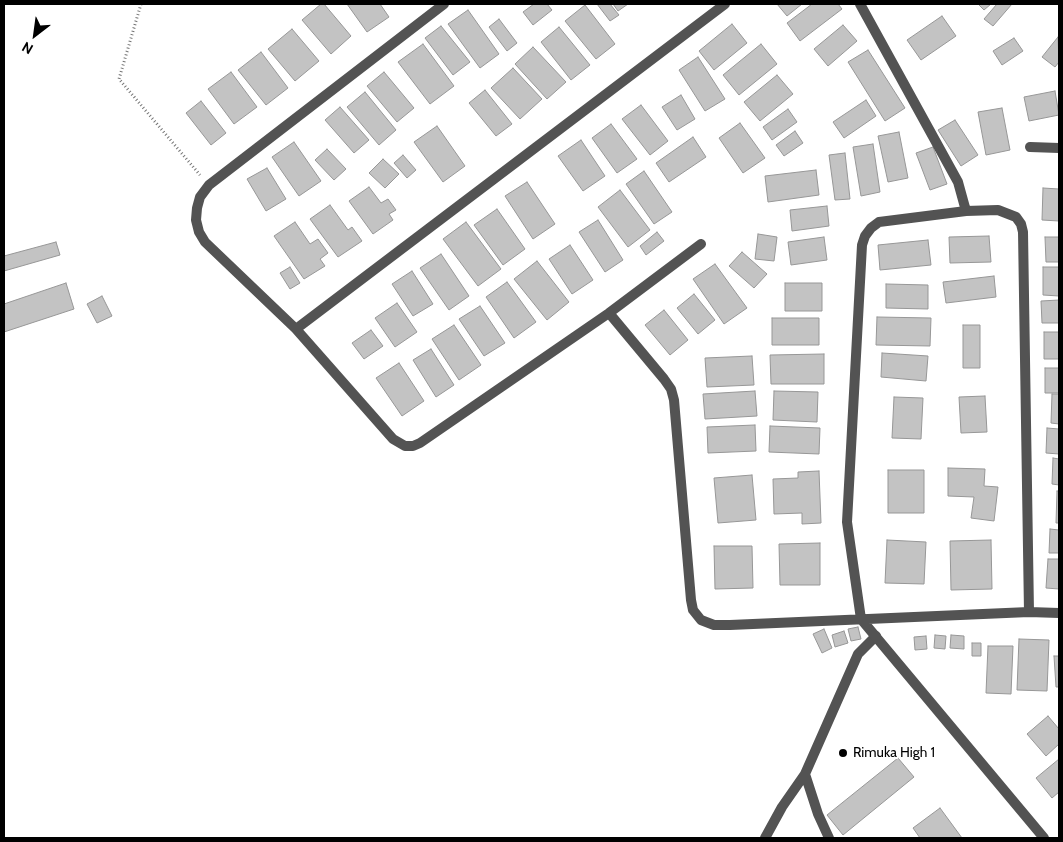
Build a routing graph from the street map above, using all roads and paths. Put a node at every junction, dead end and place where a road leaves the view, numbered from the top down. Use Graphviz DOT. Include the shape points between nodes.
graph roads {
  1 [pos="141,4"];
  2 [pos="444,4"];
  3 [pos="725,4"];
  4 [pos="860,4"];
  5 [pos="1030,147"];
  6 [pos="1059,148"];
  7 [pos="209,185"];
  8 [pos="966,211"];
  9 [pos="701,244"];
  10 [pos="609,313"];
  11 [pos="296,329"];
  12 [pos="1029,612"];
  13 [pos="1059,613"];
  14 [pos="861,619"];
  15 [pos="876,636"];
  16 [pos="805,774"];
  17 [pos="764,838"];
  18 [pos="829,838"];
  19 [pos="1044,838"];
  1 -- 7 [label="path" via="119,79"];
  2 -- 7 [label="street"];
  3 -- 11 [label="street"];
  4 -- 8 [label="street" via="958,182"];
  5 -- 6 [label="street"];
  7 -- 11 [label="street" via="200,196 196,220 205,242"];
  8 -- 12 [label="street" via="1008,212 1016,217 1023,232"];
  8 -- 14 [label="street" via="878,222 862,245 847,522"];
  9 -- 10 [label="street"];
  10 -- 11 [label="street" via="413,446 393,439"];
  10 -- 14 [label="street" via="671,389 693,610 701,620 714,625"];
  12 -- 13 [label="street"];
  12 -- 14 [label="street"];
  14 -- 15 [label="street"];
  15 -- 16 [label="street" via="858,654"];
  15 -- 19 [label="street"];
  16 -- 17 [label="street"];
  16 -- 18 [label="street"];
}
